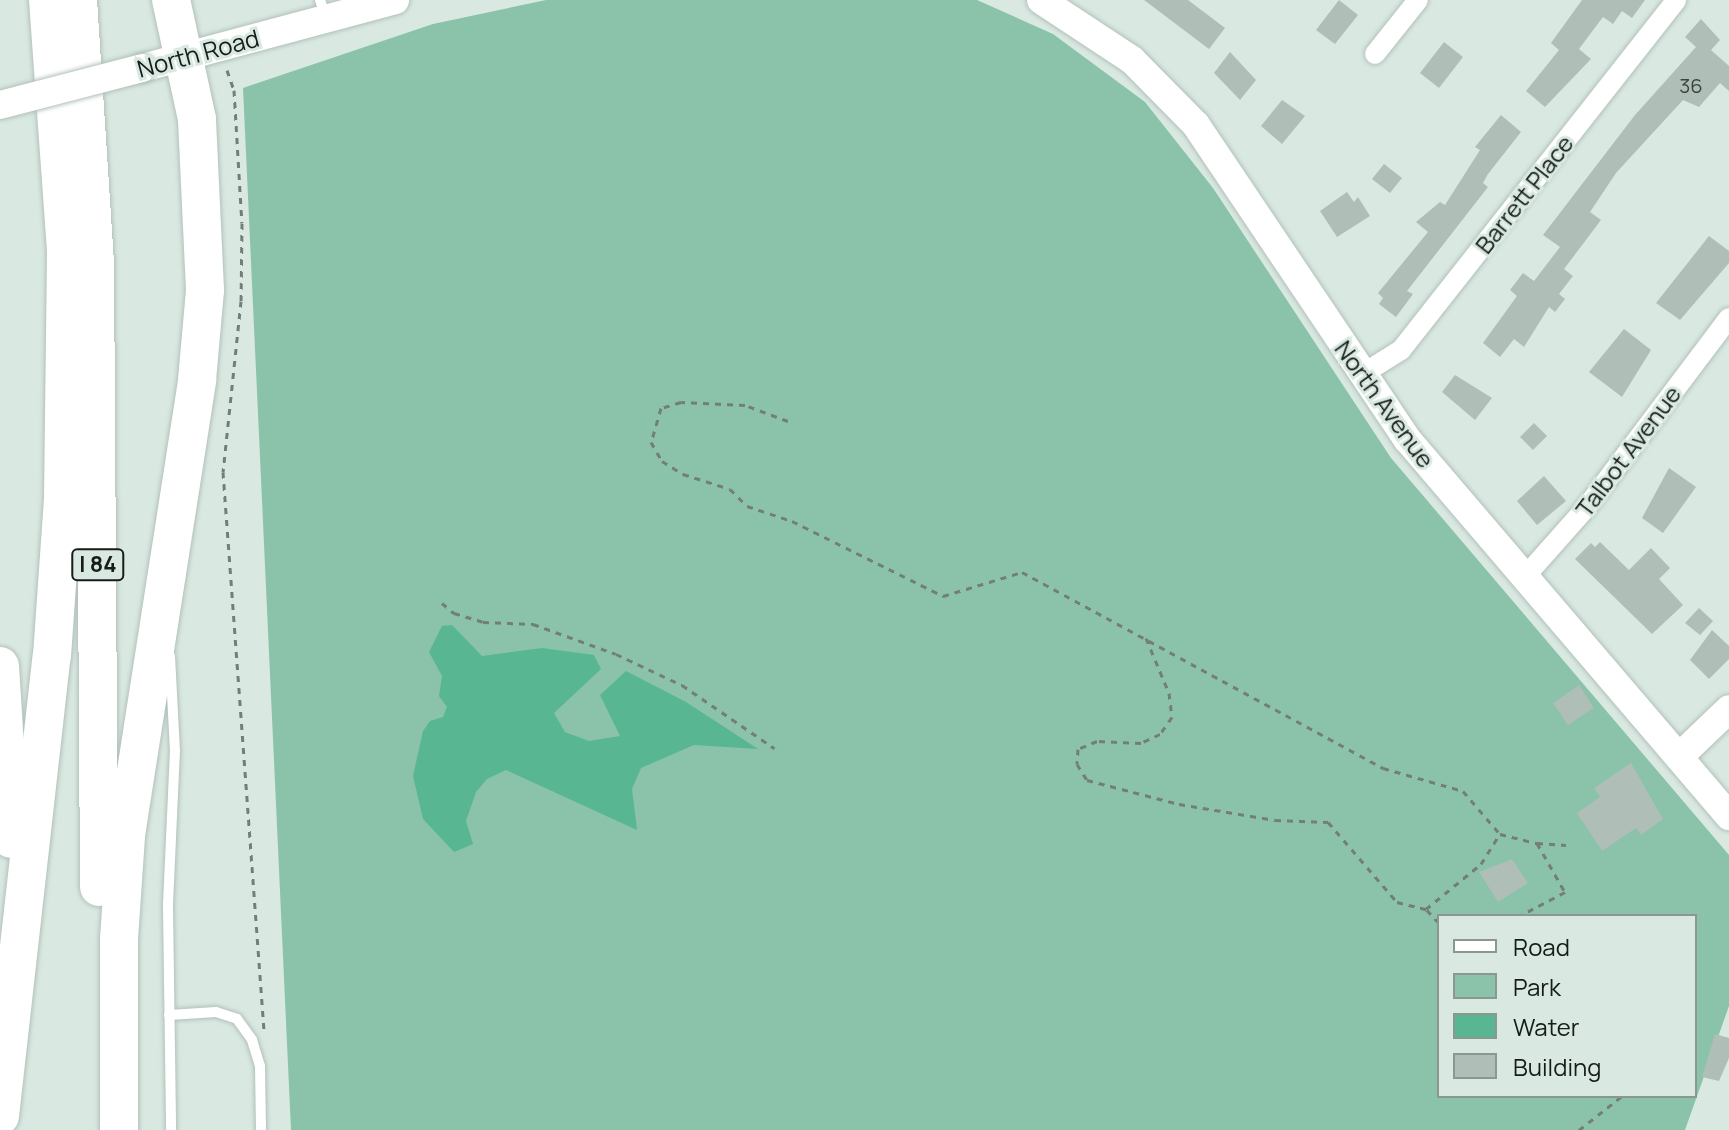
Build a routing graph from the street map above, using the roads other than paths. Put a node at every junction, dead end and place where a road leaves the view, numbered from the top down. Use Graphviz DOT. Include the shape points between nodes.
graph roads {
  1 [pos="48,0"];
  2 [pos="78,0"];
  3 [pos="171,0"];
  4 [pos="395,0"];
  5 [pos="1041,0"];
  6 [pos="1418,0"];
  7 [pos="1676,0"];
  8 [pos="323,10"];
  9 [pos="1375,54"];
  10 [pos="186,57"];
  11 [pos="0,105"];
  12 [pos="1729,318"];
  13 [pos="1361,375"];
  14 [pos="165,579"];
  15 [pos="1523,579"];
  16 [pos="0,666"];
  17 [pos="1729,709"];
  18 [pos="1679,757"];
  19 [pos="1729,816"];
  20 [pos="0,972"];
  21 [pos="169,1015"];
  22 [pos="0,1116"];
  23 [pos="101,1130"];
  24 [pos="119,1130"];
  25 [pos="171,1130"];
  26 [pos="261,1130"];
  1 -- 22 [label="highway, I 84" via="62,158 67,301 63,499 52,656"];
  2 -- 23 [label="highway, I 84" via="96,288"];
  3 -- 10 [label="highway"];
  4 -- 8 [label="main road, North Road"];
  5 -- 13 [label="main road, North Avenue" via="1132,60 1196,125"];
  6 -- 9 [label="street"];
  7 -- 13 [label="street, Barrett Place" via="1401,350"];
  8 -- 10 [label="main road, North Road"];
  10 -- 11 [label="main road, North Road, bridge"];
  10 -- 14 [label="highway" via="197,119 207,263 197,380"];
  12 -- 15 [label="street, Talbot Avenue" via="1585,509"];
  13 -- 15 [label="main road, North Avenue" via="1428,466"];
  14 -- 21 [label="lane" via="175,750"];
  14 -- 24 [label="highway" via="123,868"];
  15 -- 18 [label="main road, North Avenue"];
  16 -- 20 [label="highway" via="11,797"];
  17 -- 18 [label="main road"];
  18 -- 19 [label="main road, North Avenue"];
  21 -- 25 [label="lane"];
  21 -- 26 [label="lane" via="216,1012 237,1019 252,1040 260,1066"];
}
